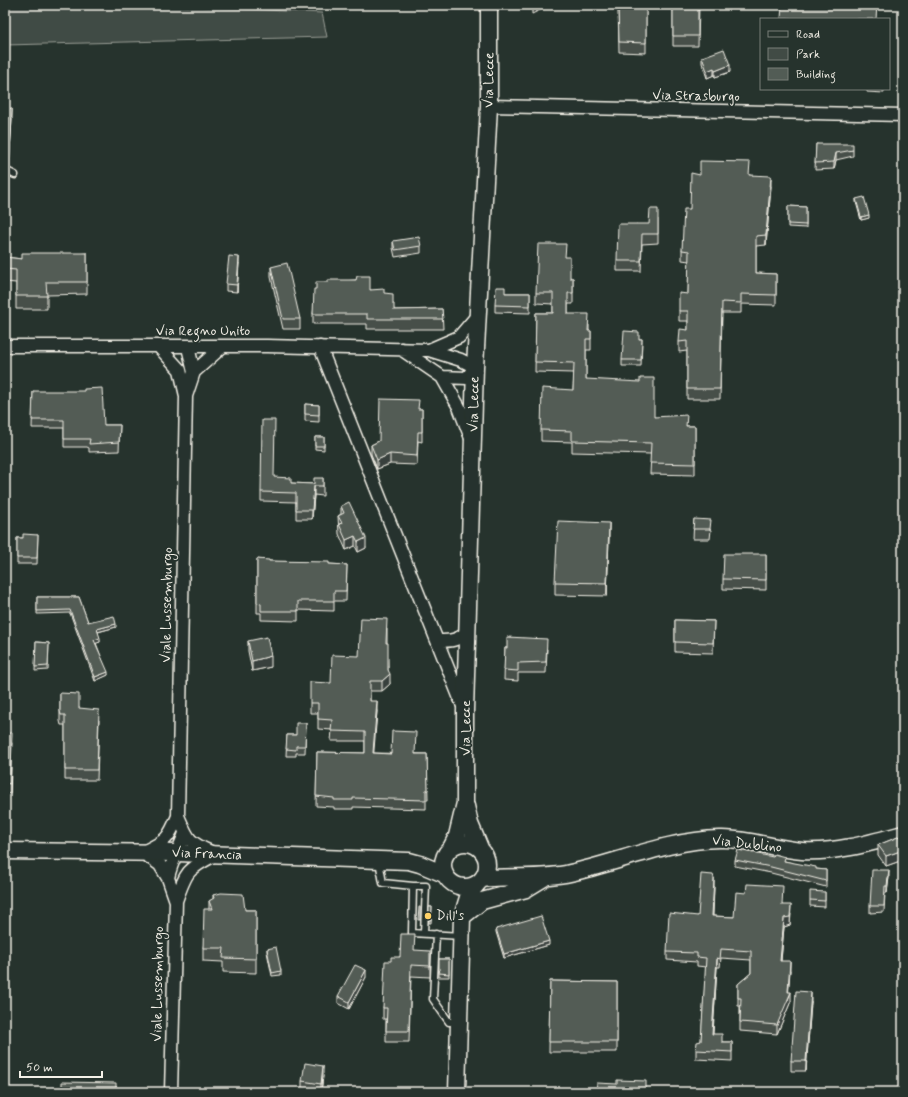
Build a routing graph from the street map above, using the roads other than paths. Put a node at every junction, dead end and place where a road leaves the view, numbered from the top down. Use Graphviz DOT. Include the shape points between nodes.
graph roads {
  1 [pos="490,5"];
  2 [pos="489,106"];
  3 [pos="903,116"];
  4 [pos="5,170"];
  5 [pos="16,175"];
  6 [pos="477,316"];
  7 [pos="5,346"];
  8 [pos="158,346"];
  9 [pos="188,347"];
  10 [pos="222,347"];
  11 [pos="320,347"];
  12 [pos="401,349"];
  13 [pos="429,350"];
  14 [pos="475,367"];
  15 [pos="180,370"];
  16 [pos="194,372"];
  17 [pos="442,377"];
  18 [pos="186,396"];
  19 [pos="473,443"];
  20 [pos="468,631"];
  21 [pos="438,641"];
  22 [pos="465,711"];
  23 [pos="465,802"];
  24 [pos="178,816"];
  25 [pos="185,832"];
  26 [pos="903,834"];
  27 [pos="170,835"];
  28 [pos="449,849"];
  29 [pos="5,851"];
  30 [pos="142,852"];
  31 [pos="483,852"];
  32 [pos="177,853"];
  33 [pos="216,855"];
  34 [pos="378,860"];
  35 [pos="409,861"];
  36 [pos="184,876"];
  37 [pos="545,877"];
  38 [pos="168,878"];
  39 [pos="447,878"];
  40 [pos="480,881"];
  41 [pos="413,886"];
  42 [pos="176,900"];
  43 [pos="462,917"];
  44 [pos="424,933"];
  45 [pos="436,934"];
  46 [pos="462,936"];
  47 [pos="459,1022"];
  48 [pos="171,1092"];
  49 [pos="457,1092"];
  1 -- 2 [label="main road, Via Lecce"];
  2 -- 3 [label="street, Via Strasburgo"];
  2 -- 6 [label="main road, Via Lecce"];
  4 -- 5 [label="lane"];
  6 -- 13 [label="street" via="459,337"];
  6 -- 14 [label="main road, Via Lecce"];
  7 -- 8 [label="street, Via Regno Unito"];
  8 -- 9 [label="street, Via Regno Unito"];
  8 -- 15 [label="street"];
  9 -- 10 [label="street, Via Regno Unito"];
  9 -- 15 [label="street"];
  9 -- 16 [label="street"];
  10 -- 11 [label="street, Via Regno Unito"];
  10 -- 16 [label="street"];
  11 -- 12 [label="street, Via Regno Unito"];
  11 -- 21 [label="street"];
  12 -- 13 [label="street, Via Regno Unito"];
  12 -- 17 [label="street"];
  13 -- 14 [label="street"];
  14 -- 17 [label="street" via="467,378"];
  14 -- 19 [label="main road, Via Lecce"];
  15 -- 18 [label="street"];
  16 -- 18 [label="street"];
  17 -- 19 [label="street" via="459,407"];
  18 -- 24 [label="street, Viale Lussemburgo"];
  19 -- 20 [label="main road, Via Lecce"];
  20 -- 21 [label="street" via="461,638 452,641"];
  20 -- 22 [label="main road, Via Lecce"];
  21 -- 22 [label="street"];
  22 -- 23 [label="main road, Via Lecce"];
  23 -- 28 [label="main road, Via Lecce" via="457,836"];
  23 -- 31 [label="main road, Via Lecce" via="470,824"];
  24 -- 25 [label="street"];
  24 -- 27 [label="street"];
  25 -- 32 [label="street"];
  25 -- 33 [label="street" via="194,844"];
  26 -- 37 [label="main road, Via Dublino" via="848,848 802,851 722,839 685,842 569,874"];
  27 -- 30 [label="street" via="165,841"];
  27 -- 32 [label="street"];
  28 -- 31 [label="main road" via="467,842"];
  28 -- 35 [label="main road"];
  28 -- 39 [label="main road" via="442,862"];
  29 -- 30 [label="main road, Via Francia"];
  30 -- 32 [label="main road, Via Francia"];
  30 -- 38 [label="street" via="160,865"];
  31 -- 37 [label="main road, Via Dublino" via="501,866"];
  31 -- 40 [label="main road" via="487,868"];
  32 -- 33 [label="main road, Via Francia"];
  32 -- 36 [label="street"];
  32 -- 38 [label="street"];
  33 -- 34 [label="main road, Via Francia"];
  33 -- 36 [label="street" via="192,868"];
  34 -- 35 [label="main road, Via Francia"];
  34 -- 41 [label="lane" via="383,883"];
  35 -- 39 [label="main road"];
  36 -- 42 [label="street"];
  37 -- 40 [label="main road, Via Dublino" via="498,877"];
  37 -- 43 [label="main road, Via Dublino" via="526,889 482,901"];
  38 -- 42 [label="street"];
  39 -- 40 [label="main road" via="464,887"];
  39 -- 43 [label="main road" via="455,892"];
  40 -- 43 [label="main road" via="469,894"];
  41 -- 44 [label="lane" via="412,933"];
  41 -- 44 [label="lane" via="426,886"];
  42 -- 48 [label="street, Viale Lussemburgo"];
  43 -- 46 [label="main road"];
  44 -- 45 [label="lane"];
  45 -- 46 [label="lane"];
  45 -- 47 [label="lane" via="433,999 449,1022"];
  46 -- 47 [label="main road"];
  47 -- 49 [label="main road"];
}
